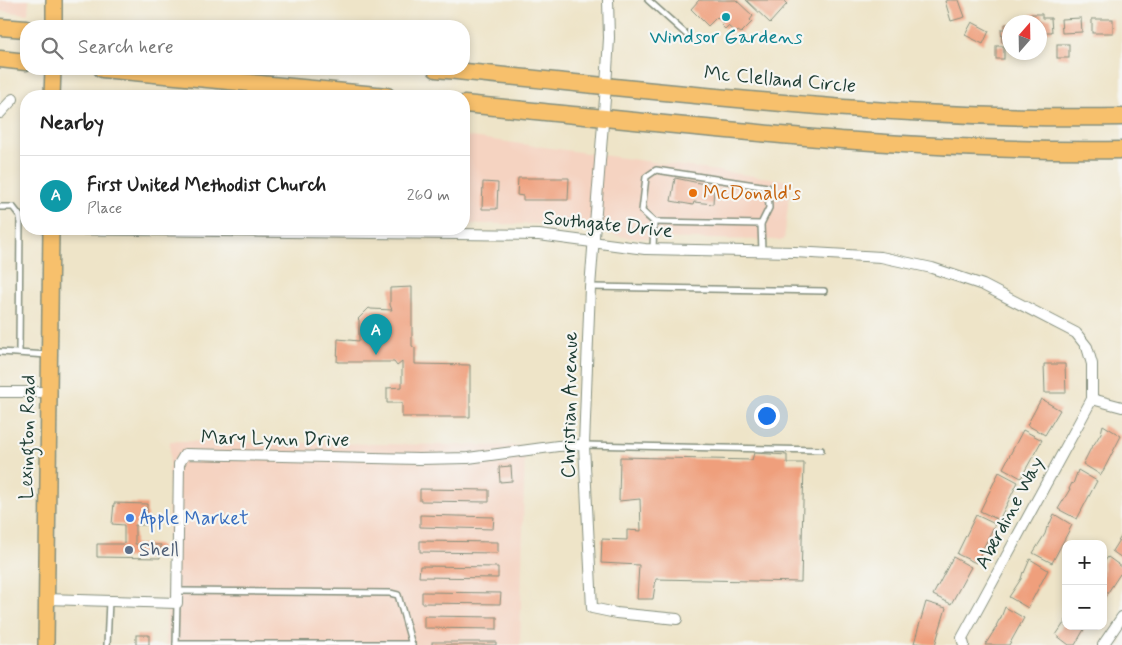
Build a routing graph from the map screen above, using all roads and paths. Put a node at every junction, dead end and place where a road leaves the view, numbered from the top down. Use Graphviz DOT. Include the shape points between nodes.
graph roads {
  1 [pos="54,0"];
  2 [pos="608,0"];
  3 [pos="648,0"];
  4 [pos="54,20"];
  5 [pos="0,27"];
  6 [pos="20,29"];
  7 [pos="686,34"];
  8 [pos="0,59"];
  9 [pos="20,61"];
  10 [pos="470,72"];
  11 [pos="53,75"];
  12 [pos="165,75"];
  13 [pos="606,86"];
  14 [pos="52,90"];
  15 [pos="324,90"];
  16 [pos="13,98"];
  17 [pos="470,105"];
  18 [pos="0,113"];
  19 [pos="1122,116"];
  20 [pos="603,117"];
  21 [pos="1122,150"];
  22 [pos="0,208"];
  23 [pos="654,222"];
  24 [pos="761,224"];
  25 [pos="470,234"];
  26 [pos="51,235"];
  27 [pos="592,242"];
  28 [pos="653,249"];
  29 [pos="762,251"];
  30 [pos="590,287"];
  31 [pos="824,291"];
  32 [pos="0,352"];
  33 [pos="19,353"];
  34 [pos="48,355"];
  35 [pos="0,392"];
  36 [pos="49,392"];
  37 [pos="1092,399"];
  38 [pos="1122,407"];
  39 [pos="584,445"];
  40 [pos="821,450"];
  41 [pos="178,591"];
  42 [pos="46,599"];
  43 [pos="110,601"];
  44 [pos="177,603"];
  45 [pos="1122,617"];
  46 [pos="677,619"];
  47 [pos="176,644"];
  48 [pos="46,645"];
  49 [pos="107,645"];
  50 [pos="412,645"];
  51 [pos="964,645"];
  52 [pos="1104,645"];
  1 -- 4 [label="main road"];
  2 -- 13 [label="street, Christian Avenue"];
  3 -- 7 [label="lane"];
  5 -- 6 [label="highway"];
  8 -- 9 [label="highway"];
  10 -- 13 [label="highway, Mc Clelland Circle"];
  11 -- 14 [label="main road"];
  12 -- 15 [label="highway"];
  13 -- 19 [label="highway, Mc Clelland Circle" via="889,111 985,116"];
  13 -- 20 [label="street, Christian Avenue"];
  16 -- 18 [label="street"];
  17 -- 20 [label="highway"];
  20 -- 21 [label="highway" via="920,146"];
  20 -- 27 [label="street, Christian Avenue"];
  22 -- 33 [label="lane" via="13,207 20,216"];
  23 -- 24 [label="lane"];
  23 -- 24 [label="lane" via="642,211 646,177 656,170 768,187 769,208"];
  23 -- 28 [label="lane"];
  24 -- 29 [label="lane"];
  25 -- 27 [label="street, Southgate Drive" via="539,235"];
  26 -- 34 [label="main road, Lexington Road"];
  27 -- 28 [label="street, Southgate Drive"];
  27 -- 30 [label="street, Christian Avenue"];
  28 -- 29 [label="street, Southgate Drive"];
  29 -- 37 [label="street, Southgate Drive" via="880,258 932,268 983,285 1076,333 1087,347 1092,364"];
  30 -- 31 [label="lane"];
  30 -- 39 [label="street, Christian Avenue"];
  32 -- 33 [label="lane"];
  33 -- 34 [label="lane"];
  34 -- 36 [label="main road, Lexington Road"];
  35 -- 36 [label="street"];
  36 -- 42 [label="main road, Lexington Road"];
  37 -- 38 [label="street"];
  37 -- 51 [label="street, Aberdine Way" via="962,638"];
  39 -- 40 [label="lane"];
  39 -- 41 [label="street, Mary Lynn Drive" via="468,458 185,454 179,464"];
  39 -- 46 [label="street, Christian Avenue" via="592,608"];
  41 -- 44 [label="street, Mary Lynn Drive"];
  41 -- 50 [label="lane" via="390,593 398,595"];
  42 -- 43 [label="street"];
  42 -- 48 [label="main road, Lexington Road"];
  43 -- 44 [label="street"];
  43 -- 49 [label="lane"];
  44 -- 47 [label="lane"];
  45 -- 52 [label="street"];
  47 -- 50 [label="lane"];
}
